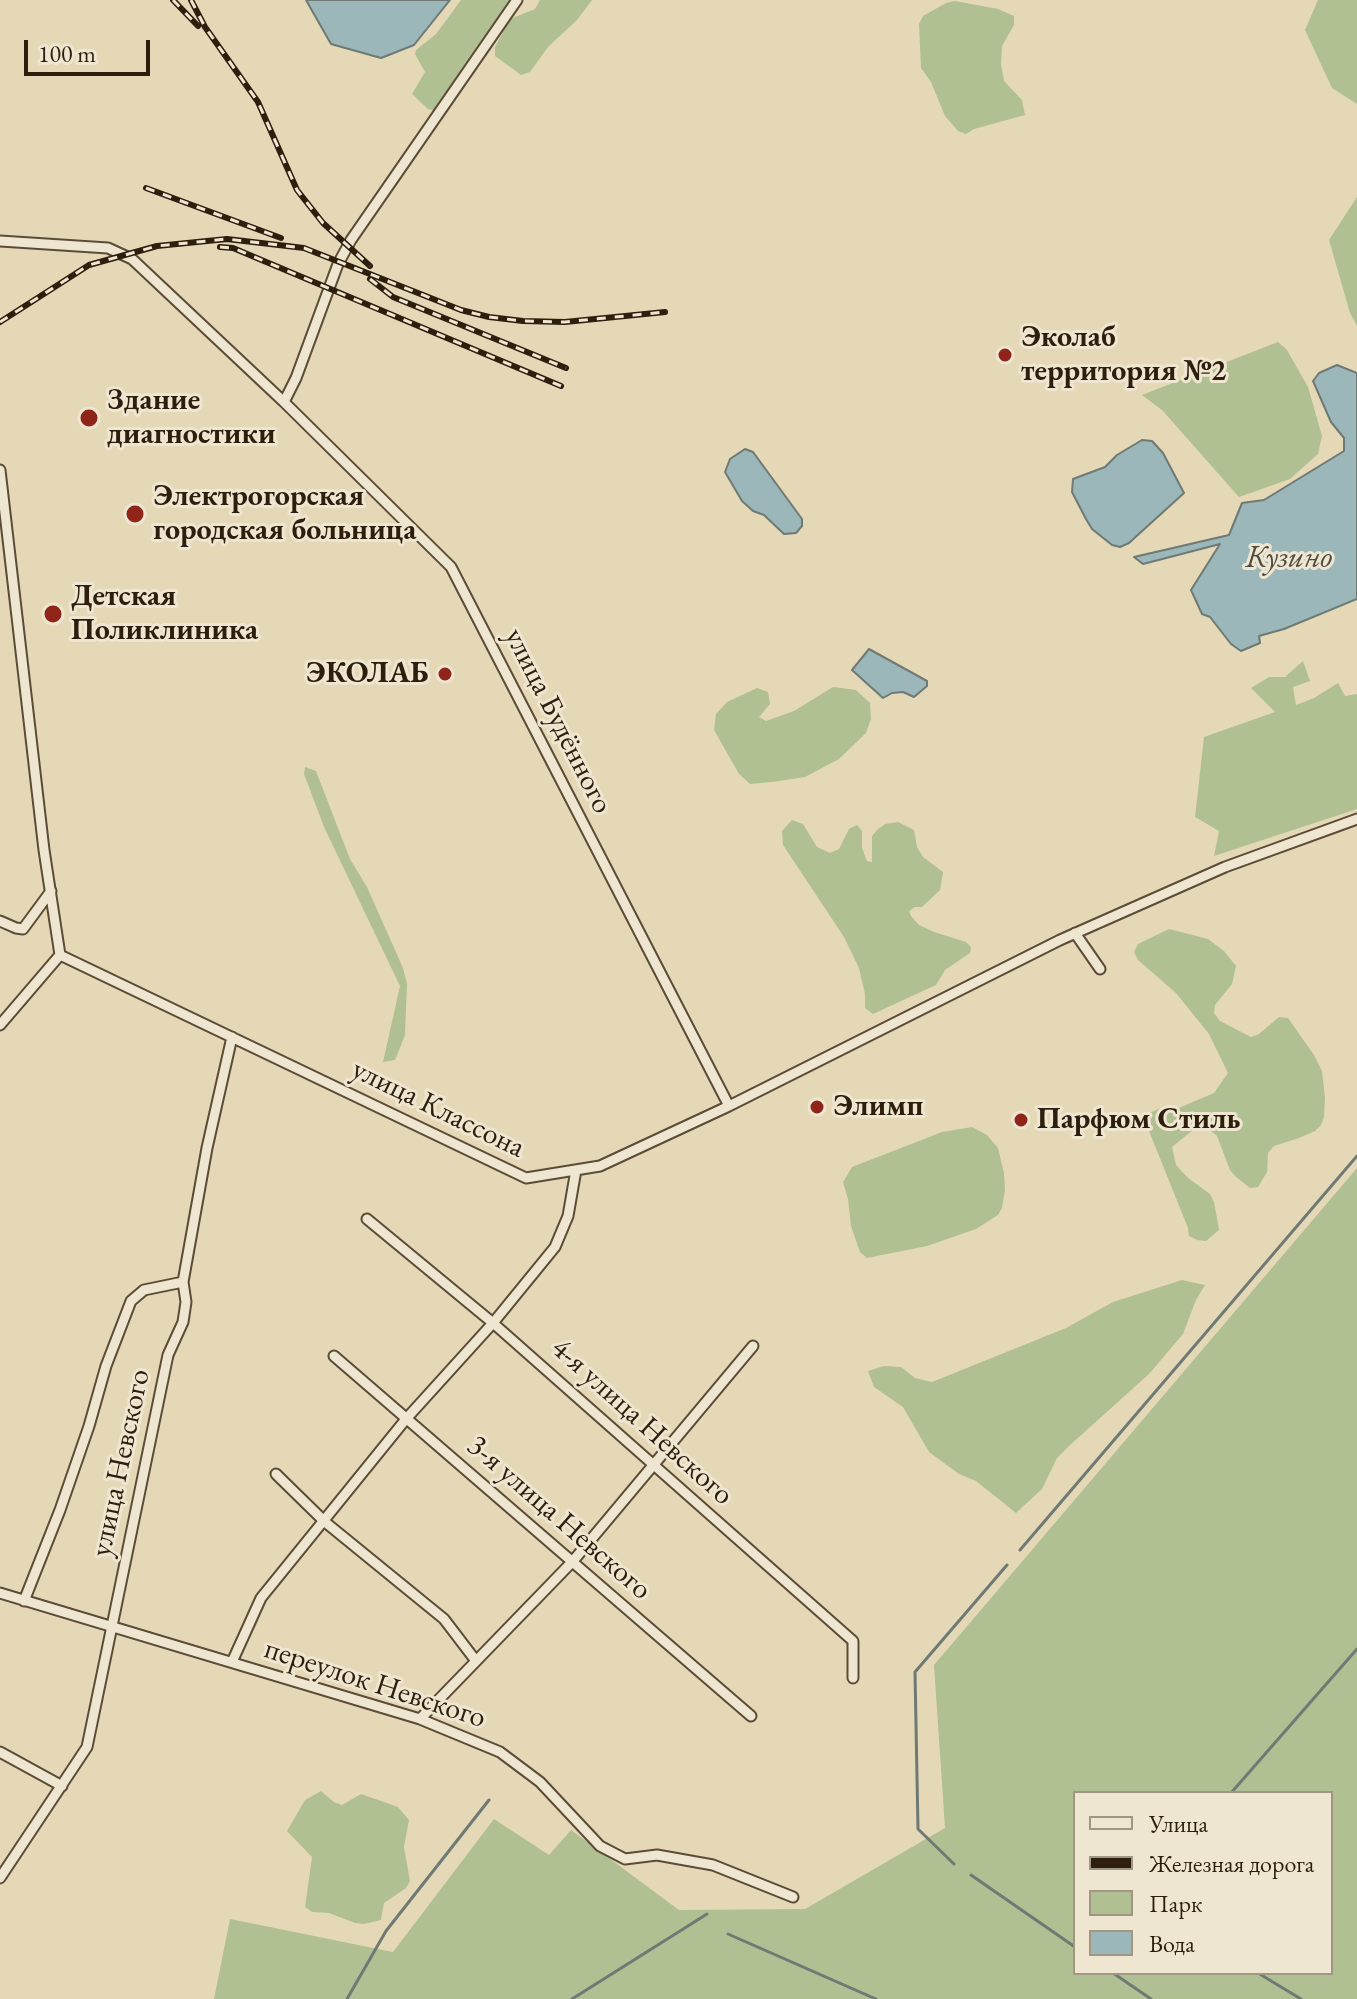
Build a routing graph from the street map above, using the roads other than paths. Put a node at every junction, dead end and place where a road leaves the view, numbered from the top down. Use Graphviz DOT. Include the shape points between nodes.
graph roads {
  1 [pos="517,0"];
  2 [pos="0,241"];
  3 [pos="284,402"];
  4 [pos="0,470"];
  5 [pos="1357,819"];
  6 [pos="51,891"];
  7 [pos="0,921"];
  8 [pos="1075,933"];
  9 [pos="60,955"];
  10 [pos="1100,969"];
  11 [pos="0,1025"];
  12 [pos="232,1037"];
  13 [pos="729,1106"];
  14 [pos="576,1170"];
  15 [pos="367,1219"];
  16 [pos="183,1282"];
  17 [pos="493,1323"];
  18 [pos="753,1346"];
  19 [pos="334,1356"];
  20 [pos="406,1419"];
  21 [pos="653,1465"];
  22 [pos="276,1474"];
  23 [pos="325,1522"];
  24 [pos="573,1561"];
  25 [pos="0,1593"];
  26 [pos="24,1601"];
  27 [pos="111,1627"];
  28 [pos="476,1661"];
  29 [pos="232,1662"];
  30 [pos="853,1678"];
  31 [pos="751,1716"];
  32 [pos="420,1719"];
  33 [pos="0,1752"];
  34 [pos="62,1786"];
  35 [pos="0,1878"];
  36 [pos="793,1897"];
  1 -- 3 [label="street" via="351,240"];
  2 -- 3 [label="street, улица Будённого" via="108,248 132,259"];
  3 -- 13 [label="street, улица Будённого" via="451,567"];
  4 -- 6 [label="street"];
  5 -- 8 [label="street, улица Классона" via="1225,867"];
  6 -- 7 [label="street" via="23,929"];
  6 -- 9 [label="street"];
  8 -- 10 [label="street"];
  8 -- 13 [label="street, улица Классона"];
  9 -- 11 [label="street"];
  9 -- 12 [label="street, улица Классона"];
  12 -- 14 [label="street, улица Классона" via="526,1178"];
  12 -- 16 [label="street, улица Невского"];
  13 -- 14 [label="street, улица Классона" via="600,1166"];
  14 -- 17 [label="street" via="568,1216 555,1247"];
  15 -- 17 [label="street, 4-я улица Невского"];
  16 -- 26 [label="street" via="144,1290 131,1301"];
  16 -- 27 [label="street, улица Невского" via="183,1322 168,1355"];
  17 -- 20 [label="street"];
  17 -- 21 [label="street, 4-я улица Невского"];
  18 -- 21 [label="street"];
  19 -- 20 [label="street, 3-я улица Невского"];
  20 -- 23 [label="street"];
  20 -- 24 [label="street, 3-я улица Невского"];
  21 -- 24 [label="street"];
  21 -- 30 [label="street, 4-я улица Невского" via="853,1641"];
  22 -- 23 [label="street"];
  23 -- 28 [label="street" via="444,1619"];
  23 -- 29 [label="street" via="261,1598"];
  24 -- 28 [label="street"];
  24 -- 31 [label="street, 3-я улица Невского"];
  25 -- 26 [label="street, переулок Невского"];
  26 -- 27 [label="street, переулок Невского"];
  27 -- 29 [label="street, переулок Невского"];
  27 -- 34 [label="street, улица Невского" via="87,1747"];
  28 -- 32 [label="street"];
  29 -- 32 [label="street, переулок Невского"];
  32 -- 36 [label="street, переулок Невского" via="500,1752 540,1782 600,1846 625,1859 657,1855 713,1865"];
  33 -- 34 [label="street"];
  34 -- 35 [label="street, улица Невского"];
}
